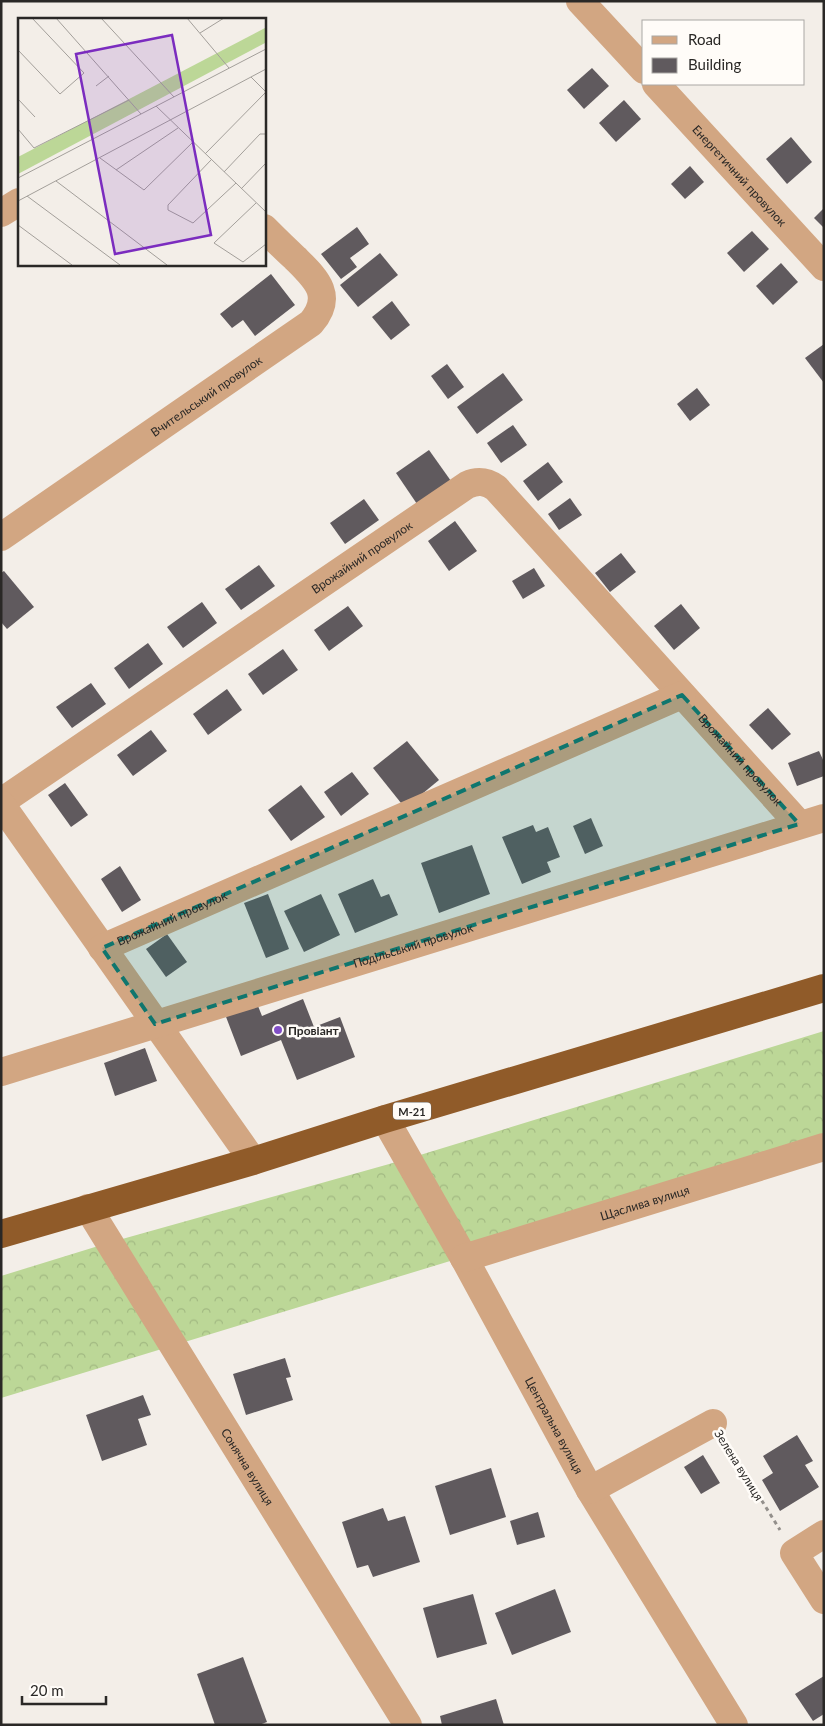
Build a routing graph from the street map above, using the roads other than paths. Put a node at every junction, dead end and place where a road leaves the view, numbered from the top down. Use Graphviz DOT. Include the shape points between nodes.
graph roads {
  1 [pos="580,1"];
  2 [pos="642,68"];
  3 [pos="657,85"];
  4 [pos="18,203"];
  5 [pos="1,213"];
  6 [pos="265,229"];
  7 [pos="824,267"];
  8 [pos="1,537"];
  9 [pos="682,695"];
  10 [pos="1,803"];
  11 [pos="812,821"];
  12 [pos="102,948"];
  13 [pos="824,988"];
  14 [pos="155,1024"];
  15 [pos="1,1072"];
  16 [pos="384,1119"];
  17 [pos="824,1147"];
  18 [pos="253,1161"];
  19 [pos="88,1208"];
  20 [pos="1,1234"];
  21 [pos="464,1258"];
  22 [pos="713,1422"];
  23 [pos="590,1490"];
  24 [pos="824,1534"];
  25 [pos="824,1600"];
  26 [pos="408,1725"];
  27 [pos="734,1725"];
  1 -- 2 [label="street"];
  3 -- 7 [label="street, Енергетичний провулок"];
  4 -- 5 [label="street"];
  6 -- 8 [label="street, Вчительський провулок" via="320,287 321,308 317,316"];
  9 -- 10 [label="street, Врожайний провулок" via="496,488 489,483 474,482"];
  9 -- 11 [label="street, Врожайний провулок"];
  9 -- 12 [label="street, Врожайний провулок"];
  10 -- 12 [label="street"];
  11 -- 14 [label="street, Подільський провулок"];
  12 -- 14 [label="street"];
  13 -- 16 [label="highway, М-21"];
  14 -- 15 [label="street, Подільський провулок"];
  14 -- 18 [label="street"];
  16 -- 18 [label="highway, М-21"];
  16 -- 21 [label="street, Центральна вулиця"];
  17 -- 21 [label="street, Щаслива вулиця"];
  18 -- 19 [label="highway, М-21"];
  19 -- 20 [label="highway, М-21"];
  19 -- 26 [label="street, Сонячна вулиця"];
  21 -- 23 [label="street, Центральна вулиця"];
  22 -- 23 [label="street, Зелена вулиця"];
  23 -- 27 [label="street, Центральна вулиця"];
  24 -- 25 [label="street" via="794,1553"];
}
